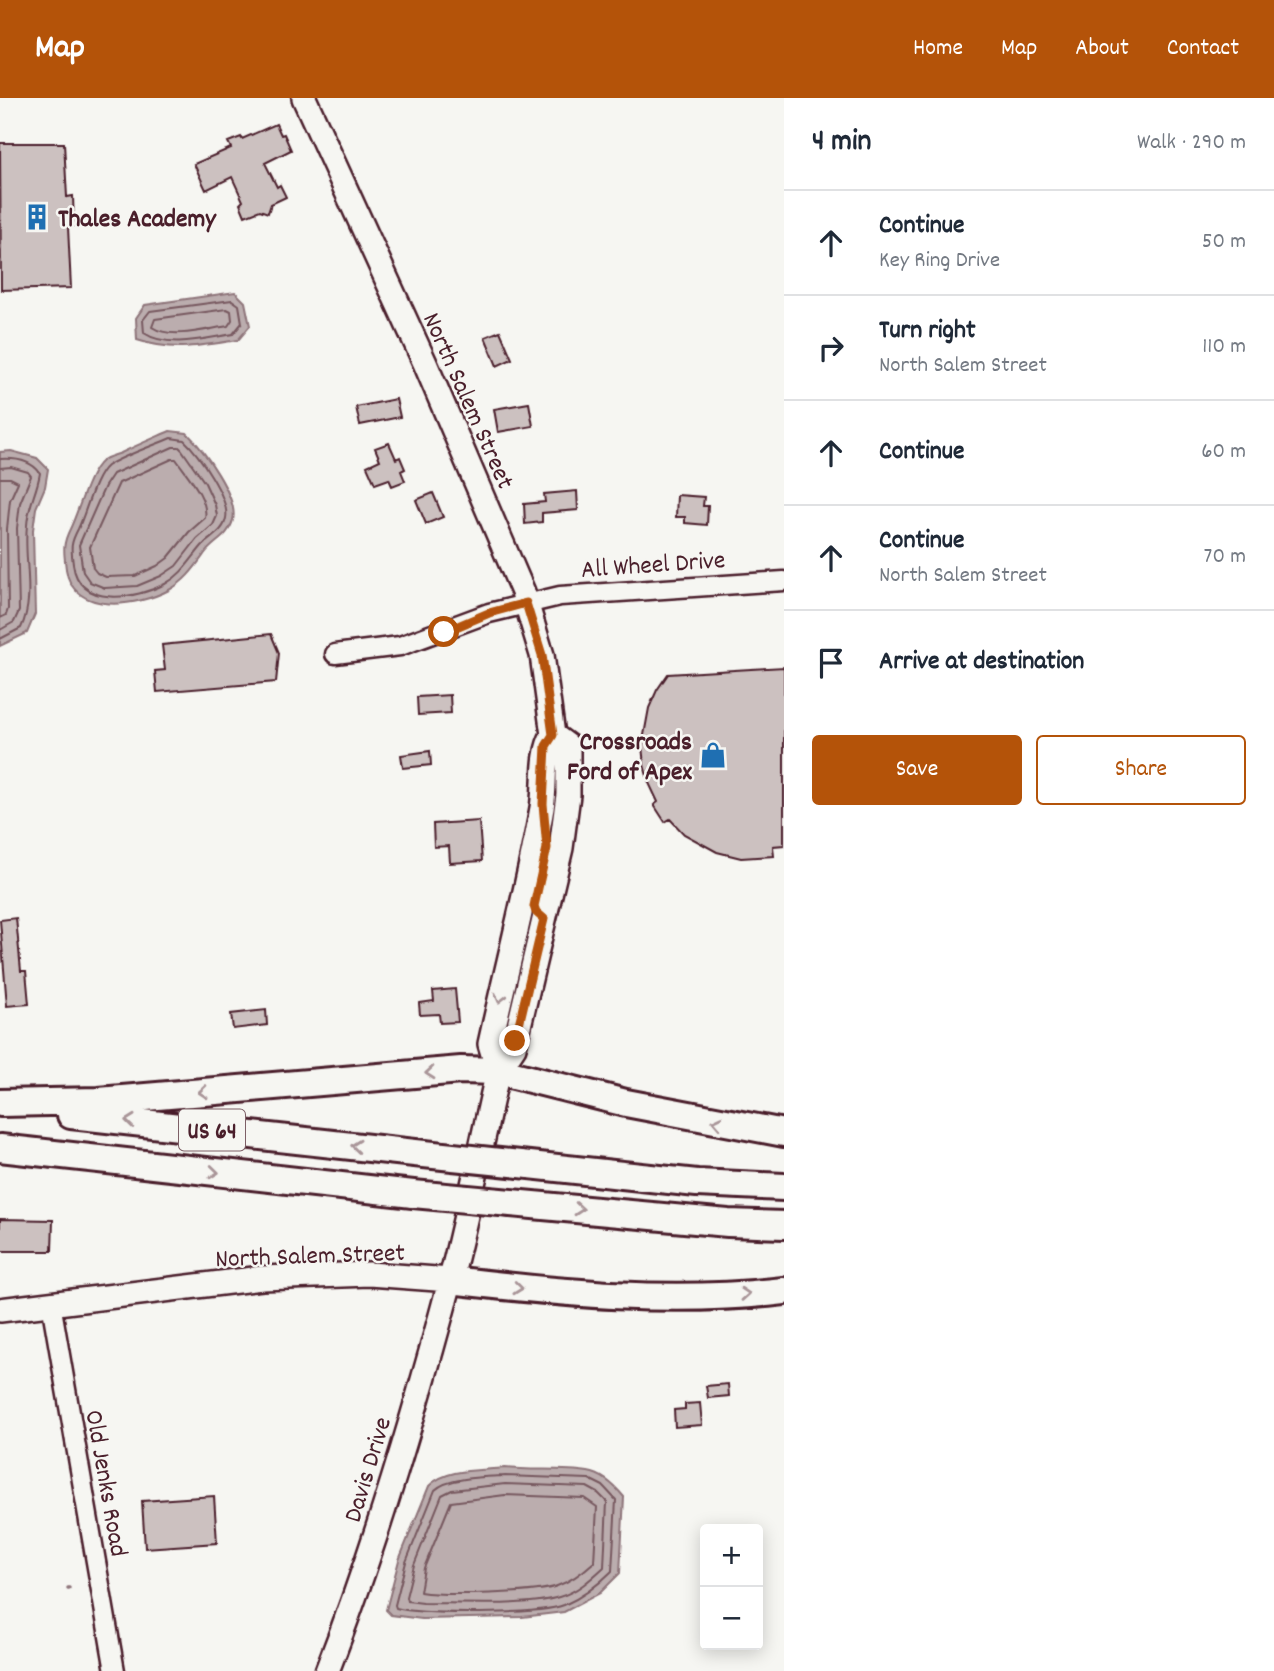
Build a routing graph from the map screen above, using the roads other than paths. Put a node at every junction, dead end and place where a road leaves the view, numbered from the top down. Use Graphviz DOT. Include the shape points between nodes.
graph roads {
  1 [pos="304,98"];
  2 [pos="784,581"];
  3 [pos="526,603"];
  4 [pos="335,654"];
  5 [pos="553,735"];
  6 [pos="543,804"];
  7 [pos="544,919"];
  8 [pos="498,1071"];
  9 [pos="0,1105"];
  10 [pos="784,1133"];
  11 [pos="0,1148"];
  12 [pos="784,1187"];
  13 [pos="784,1225"];
  14 [pos="450,1280"];
  15 [pos="784,1291"];
  16 [pos="51,1303"];
  17 [pos="0,1310"];
  18 [pos="115,1671"];
  19 [pos="327,1671"];
  1 -- 3 [label="main road, North Salem Street" via="425,363"];
  2 -- 3 [label="street, All Wheel Drive" via="579,594"];
  3 -- 4 [label="street, All Wheel Drive" via="400,646"];
  3 -- 5 [label="main road, North Salem Street" via="542,655"];
  5 -- 6 [label="main road, North Salem Street" via="546,746"];
  5 -- 7 [label="main road, North Salem Street" via="568,746 568,795"];
  6 -- 7 [label="main road" via="547,848 534,906"];
  6 -- 8 [label="main road, North Salem Street, one-way" via="489,1044"];
  7 -- 8 [label="main road, North Salem Street" via="513,1047"];
  8 -- 9 [label="highway, one-way" via="461,1070 99,1101"];
  10 -- 8 [label="highway, one-way" via="626,1103"];
  8 -- 14 [label="main road, North Salem Street"];
  12 -- 9 [label="highway, US 64, one-way, bridge" via="698,1183"];
  11 -- 13 [label="highway, US 64, one-way, bridge" via="413,1195"];
  14 -- 15 [label="highway, one-way" via="644,1298"];
  14 -- 16 [label="main road, North Salem Street" via="369,1275 262,1278"];
  14 -- 19 [label="main road, Davis Drive" via="378,1527"];
  16 -- 17 [label="main road, North Salem Street"];
  16 -- 18 [label="street, Old Jenks Road"];
}
